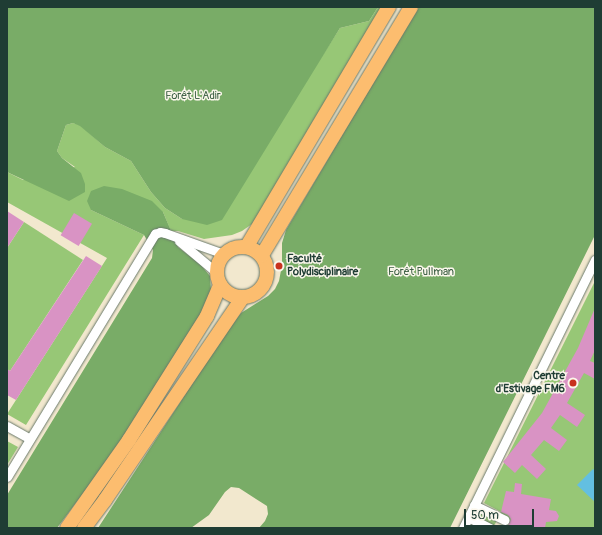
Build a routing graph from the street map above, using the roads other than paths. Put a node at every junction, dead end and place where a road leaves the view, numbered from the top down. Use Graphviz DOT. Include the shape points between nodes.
graph roads {
  1 [pos="389,7"];
  2 [pos="411,7"];
  3 [pos="174,237"];
  4 [pos="247,246"];
  5 [pos="224,254"];
  6 [pos="262,255"];
  7 [pos="595,260"];
  8 [pos="218,278"];
  9 [pos="243,297"];
  10 [pos="7,426"];
  11 [pos="30,439"];
  12 [pos="7,476"];
  13 [pos="474,505"];
  14 [pos="468,517"];
  15 [pos="67,528"];
  16 [pos="84,528"];
  17 [pos="463,528"];
  18 [pos="490,528"];
  19 [pos="495,528"];
  1 -- 4 [label="highway"];
  2 -- 6 [label="highway"];
  3 -- 5 [label="street"];
  3 -- 8 [label="street"];
  3 -- 11 [label="street" via="160,232 150,240"];
  4 -- 5 [label="highway" via="231,249"];
  4 -- 6 [label="highway"];
  5 -- 8 [label="highway" via="218,262"];
  6 -- 9 [label="highway" via="267,264 266,282 252,296"];
  7 -- 13 [label="street"];
  8 -- 9 [label="highway" via="226,292"];
  8 -- 15 [label="highway" via="207,316 129,440"];
  9 -- 16 [label="highway"];
  10 -- 11 [label="street"];
  11 -- 12 [label="street"];
  13 -- 14 [label="street"];
  13 -- 19 [label="street" via="502,519"];
  14 -- 17 [label="street"];
  14 -- 18 [label="street"];
}
